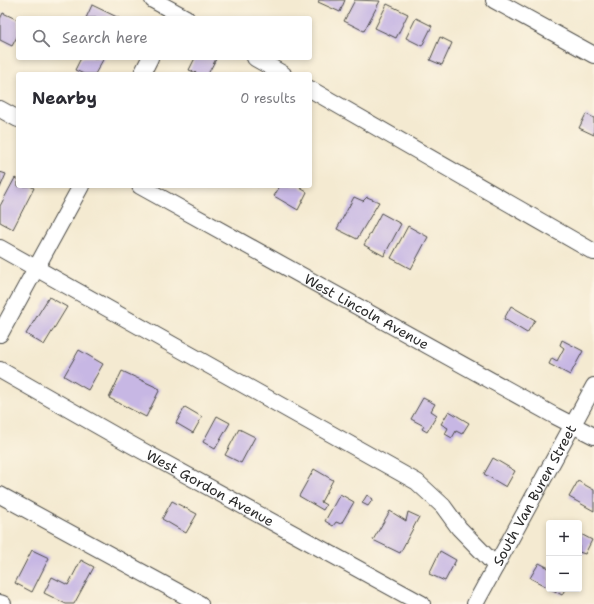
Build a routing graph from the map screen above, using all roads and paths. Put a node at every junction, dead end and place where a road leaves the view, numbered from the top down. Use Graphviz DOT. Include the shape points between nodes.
graph roads {
  1 [pos="153,0"];
  2 [pos="494,0"];
  3 [pos="178,12"];
  4 [pos="594,55"];
  5 [pos="149,60"];
  6 [pos="259,60"];
  7 [pos="143,72"];
  8 [pos="280,72"];
  9 [pos="312,90"];
  10 [pos="0,109"];
  11 [pos="16,118"];
  12 [pos="80,188"];
  13 [pos="144,188"];
  14 [pos="0,248"];
  15 [pos="594,252"];
  16 [pos="36,268"];
  17 [pos="0,334"];
  18 [pos="0,370"];
  19 [pos="594,386"];
  20 [pos="573,424"];
  21 [pos="594,436"];
  22 [pos="0,495"];
  23 [pos="496,566"];
  24 [pos="0,602"];
  25 [pos="3,604"];
  26 [pos="200,604"];
  27 [pos="422,604"];
  28 [pos="475,604"];
  1 -- 3 [label="street"];
  2 -- 4 [label="street"];
  5 -- 7 [label="street"];
  6 -- 8 [label="street"];
  9 -- 15 [label="street"];
  10 -- 11 [label="street"];
  12 -- 16 [label="street"];
  13 -- 20 [label="street, West Lincoln Avenue"];
  14 -- 16 [label="street"];
  16 -- 17 [label="street"];
  16 -- 23 [label="street" via="417,482 443,506 459,528"];
  18 -- 27 [label="street, West Gordon Avenue"];
  19 -- 20 [label="street, South Van Buren Street"];
  20 -- 21 [label="street, West Lincoln Avenue"];
  20 -- 23 [label="street, South Van Buren Street"];
  22 -- 26 [label="street"];
  23 -- 28 [label="street, South Van Buren Street"];
  24 -- 25 [label="street"];
}
